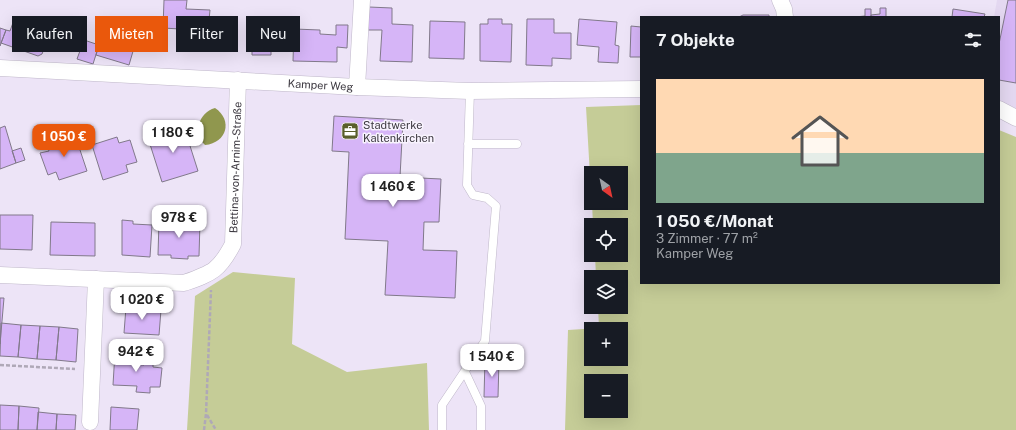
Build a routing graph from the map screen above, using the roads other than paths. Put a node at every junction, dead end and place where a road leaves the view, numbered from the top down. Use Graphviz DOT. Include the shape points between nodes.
graph roads {
  1 [pos="362,0"];
  2 [pos="780,0"];
  3 [pos="784,16"];
  4 [pos="0,68"];
  5 [pos="238,80"];
  6 [pos="357,87"];
  7 [pos="640,89"];
  8 [pos="470,91"];
  9 [pos="1000,110"];
  10 [pos="1016,118"];
  11 [pos="468,144"];
  12 [pos="517,144"];
  13 [pos="0,275"];
  14 [pos="96,279"];
  15 [pos="465,372"];
  16 [pos="90,422"];
  17 [pos="442,430"];
  18 [pos="481,430"];
  1 -- 6 [label="street"];
  2 -- 3 [label="street"];
  4 -- 5 [label="street, Kamper Weg"];
  5 -- 6 [label="street, Kamper Weg"];
  5 -- 14 [label="street, Bettina-von-Arnim-Straße" via="233,244 225,261 212,273 184,283"];
  6 -- 8 [label="street, Kamper Weg"];
  7 -- 8 [label="street, Kamper Weg"];
  8 -- 11 [label="lane"];
  9 -- 10 [label="street"];
  11 -- 12 [label="lane"];
  11 -- 15 [label="lane" via="467,184 473,195 487,198 496,206 485,341"];
  13 -- 14 [label="street, Bettina-von-Arnim-Straße"];
  14 -- 16 [label="street"];
  15 -- 17 [label="lane" via="442,405"];
  15 -- 18 [label="lane" via="481,406"];
}
